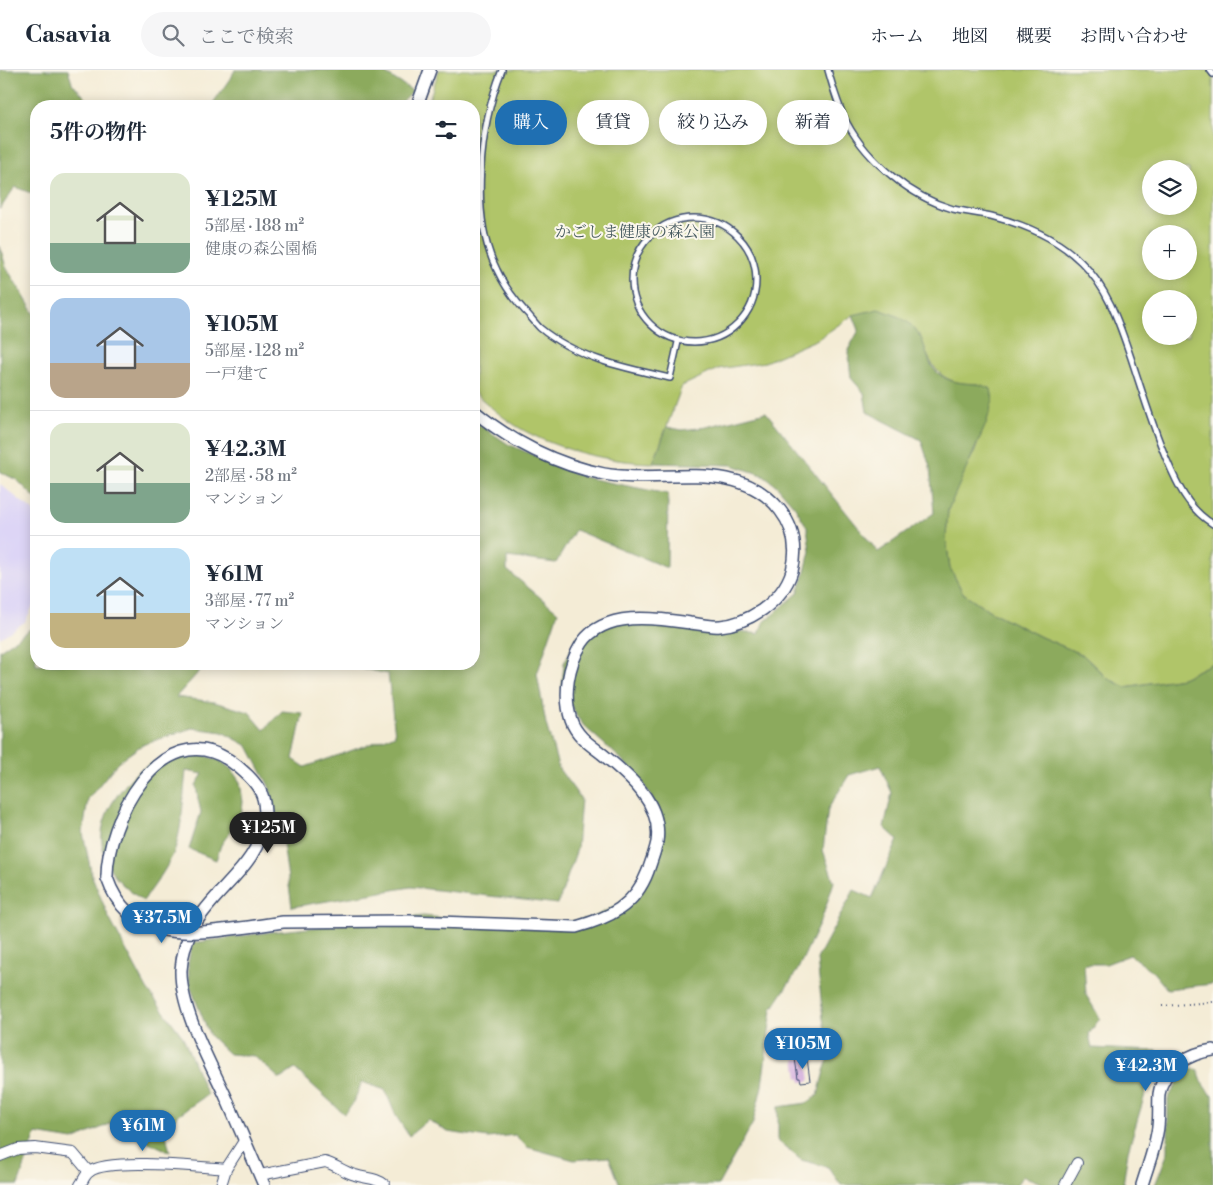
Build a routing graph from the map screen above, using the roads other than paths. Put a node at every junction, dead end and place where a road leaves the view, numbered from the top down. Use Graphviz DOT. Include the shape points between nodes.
graph roads {
  1 [pos="430,70"];
  2 [pos="502,70"];
  3 [pos="828,70"];
  4 [pos="1210,70"];
  5 [pos="1213,74"];
  6 [pos="419,100"];
  7 [pos="678,342"];
  8 [pos="480,415"];
  9 [pos="1213,524"];
  10 [pos="191,933"];
  11 [pos="191,933"];
  12 [pos="191,933"];
  13 [pos="191,933"];
  14 [pos="1213,1050"];
  15 [pos="244,1141"];
  16 [pos="0,1156"];
  17 [pos="1077,1163"];
  18 [pos="226,1169"];
  19 [pos="89,1172"];
  20 [pos="262,1180"];
  21 [pos="80,1185"];
  22 [pos="221,1185"];
  23 [pos="385,1185"];
  24 [pos="1065,1185"];
  25 [pos="1142,1185"];
  1 -- 6 [label="street"];
  2 -- 7 [label="lane" via="486,123 480,176 486,239 496,269 509,291 540,327 559,341 624,367 670,378"];
  3 -- 9 [label="lane" via="839,107 857,140 887,171 912,190 954,209 989,216 1041,233 1081,262 1102,288 1115,312 1175,479 1190,504"];
  4 -- 5 [label="lane"];
  7 -- 7 [label="lane" via="697,343 730,332 743,320 755,291 756,273 752,256 743,242 733,231 708,219 677,220 662,226 642,248 634,266 632,282 639,310 651,325"];
  8 -- 10 [label="street, bridge" via="532,448 603,474 720,477 748,485 779,509 792,531 795,553 790,576 776,599 755,614 719,626 641,618 614,622 589,634 569,669 571,720 582,738 615,764 642,793 654,815 657,831 655,850 646,878 624,906 613,914 576,927 409,921 283,922"];
  11 -- 12 [label="street, bridge" via="149,927 128,913 110,888 107,866 111,844 126,804 145,778 169,758 193,749 216,753 242,770 262,796 265,814 256,850"];
  13 -- 15 [label="street, bridge" via="181,973 188,1006"];
  14 -- 25 [label="street" via="1187,1057 1175,1066 1159,1091 1158,1130"];
  15 -- 18 [label="street"];
  15 -- 20 [label="street"];
  16 -- 19 [label="street" via="18,1149 34,1148 73,1153"];
  17 -- 24 [label="street"];
  18 -- 19 [label="street" via="119,1165"];
  18 -- 22 [label="street"];
  19 -- 21 [label="street"];
  20 -- 23 [label="street" via="325,1162 354,1175 378,1179"];
}
